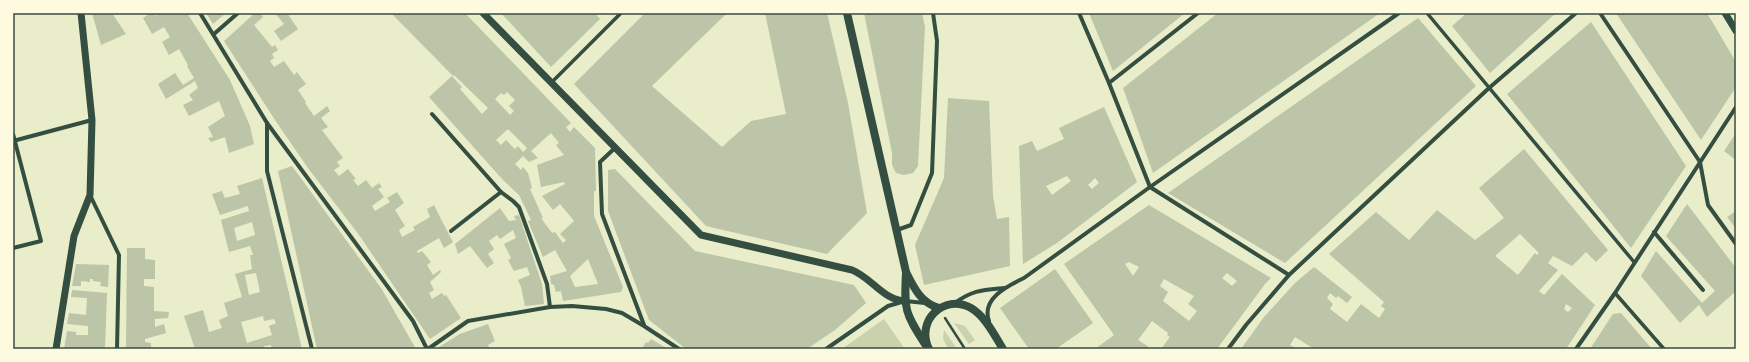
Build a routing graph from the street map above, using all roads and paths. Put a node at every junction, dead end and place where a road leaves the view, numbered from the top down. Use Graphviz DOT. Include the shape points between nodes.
graph roads {
  1 [pos="81,13"];
  2 [pos="200,13"];
  3 [pos="238,13"];
  4 [pos="483,13"];
  5 [pos="621,13"];
  6 [pos="847,13"];
  7 [pos="934,13"];
  8 [pos="1079,13"];
  9 [pos="1198,13"];
  10 [pos="1399,13"];
  11 [pos="1427,13"];
  12 [pos="1576,13"];
  13 [pos="1600,13"];
  14 [pos="1725,13"];
  15 [pos="1736,31"];
  16 [pos="214,34"];
  17 [pos="551,83"];
  18 [pos="1110,83"];
  19 [pos="1489,88"];
  20 [pos="1736,107"];
  21 [pos="432,114"];
  22 [pos="92,120"];
  23 [pos="267,123"];
  24 [pos="13,134"];
  25 [pos="14,140"];
  26 [pos="616,147"];
  27 [pos="1700,162"];
  28 [pos="1150,187"];
  29 [pos="501,192"];
  30 [pos="90,195"];
  31 [pos="897,230"];
  32 [pos="450,231"];
  33 [pos="1654,232"];
  34 [pos="1736,244"];
  35 [pos="13,248"];
  36 [pos="1634,262"];
  37 [pos="906,272"];
  38 [pos="1289,275"];
  39 [pos="1004,288"];
  40 [pos="1704,290"];
  41 [pos="1615,293"];
  42 [pos="905,301"];
  43 [pos="930,304"];
  44 [pos="954,304"];
  45 [pos="550,307"];
  46 [pos="939,308"];
  47 [pos="945,318"];
  48 [pos="644,326"];
  49 [pos="992,333"];
  50 [pos="56,349"];
  51 [pos="117,349"];
  52 [pos="312,349"];
  53 [pos="428,349"];
  54 [pos="679,349"];
  55 [pos="826,349"];
  56 [pos="929,349"];
  57 [pos="965,349"];
  58 [pos="1003,349"];
  59 [pos="1228,349"];
  60 [pos="1576,349"];
  61 [pos="1664,349"];
  1 -- 22 [label="street"];
  2 -- 16 [label="street"];
  3 -- 16 [label="street"];
  4 -- 17 [label="street"];
  5 -- 17 [label="street"];
  6 -- 31 [label="main road"];
  7 -- 31 [label="street" via="937,41 932,173 911,225"];
  8 -- 18 [label="street"];
  9 -- 18 [label="street"];
  10 -- 28 [label="street"];
  11 -- 19 [label="street"];
  12 -- 19 [label="street"];
  13 -- 27 [label="street"];
  14 -- 15 [label="street"];
  16 -- 23 [label="street"];
  17 -- 26 [label="street"];
  18 -- 28 [label="street"];
  19 -- 36 [label="street"];
  19 -- 38 [label="street"];
  20 -- 27 [label="street"];
  21 -- 29 [label="street"];
  22 -- 25 [label="street"];
  22 -- 30 [label="street"];
  23 -- 52 [label="street" via="268,172"];
  23 -- 53 [label="street" via="413,321"];
  24 -- 25 [label="street"];
  25 -- 35 [label="street" via="42,241"];
  26 -- 42 [label="street" via="701,235 852,270 868,278 894,300"];
  26 -- 48 [label="street" via="600,162 602,214"];
  27 -- 33 [label="street"];
  27 -- 34 [label="street" via="1708,204"];
  28 -- 38 [label="street"];
  28 -- 39 [label="street" via="1024,278"];
  29 -- 32 [label="street"];
  29 -- 45 [label="street" via="519,207 546,284"];
  30 -- 50 [label="street" via="74,236"];
  30 -- 51 [label="street" via="118,255"];
  31 -- 37 [label="main road"];
  33 -- 36 [label="street"];
  33 -- 40 [label="street"];
  36 -- 41 [label="street"];
  37 -- 42 [label="main road"];
  37 -- 43 [label="main road" via="919,296"];
  38 -- 59 [label="street"];
  39 -- 44 [label="street" via="967,294"];
  39 -- 49 [label="street" via="987,308"];
  41 -- 60 [label="street"];
  41 -- 61 [label="street"];
  42 -- 43 [label="street"];
  42 -- 55 [label="street" via="883,309"];
  42 -- 56 [label="main road" via="908,315"];
  43 -- 46 [label="main road"];
  44 -- 46 [label="main road"];
  44 -- 49 [label="main road" via="973,309"];
  45 -- 48 [label="street" via="606,309 622,313"];
  45 -- 53 [label="street" via="468,321"];
  46 -- 56 [label="main road" via="928,320 925,329"];
  47 -- 57 [label="path"];
  48 -- 54 [label="street"];
  49 -- 58 [label="main road"];
}
